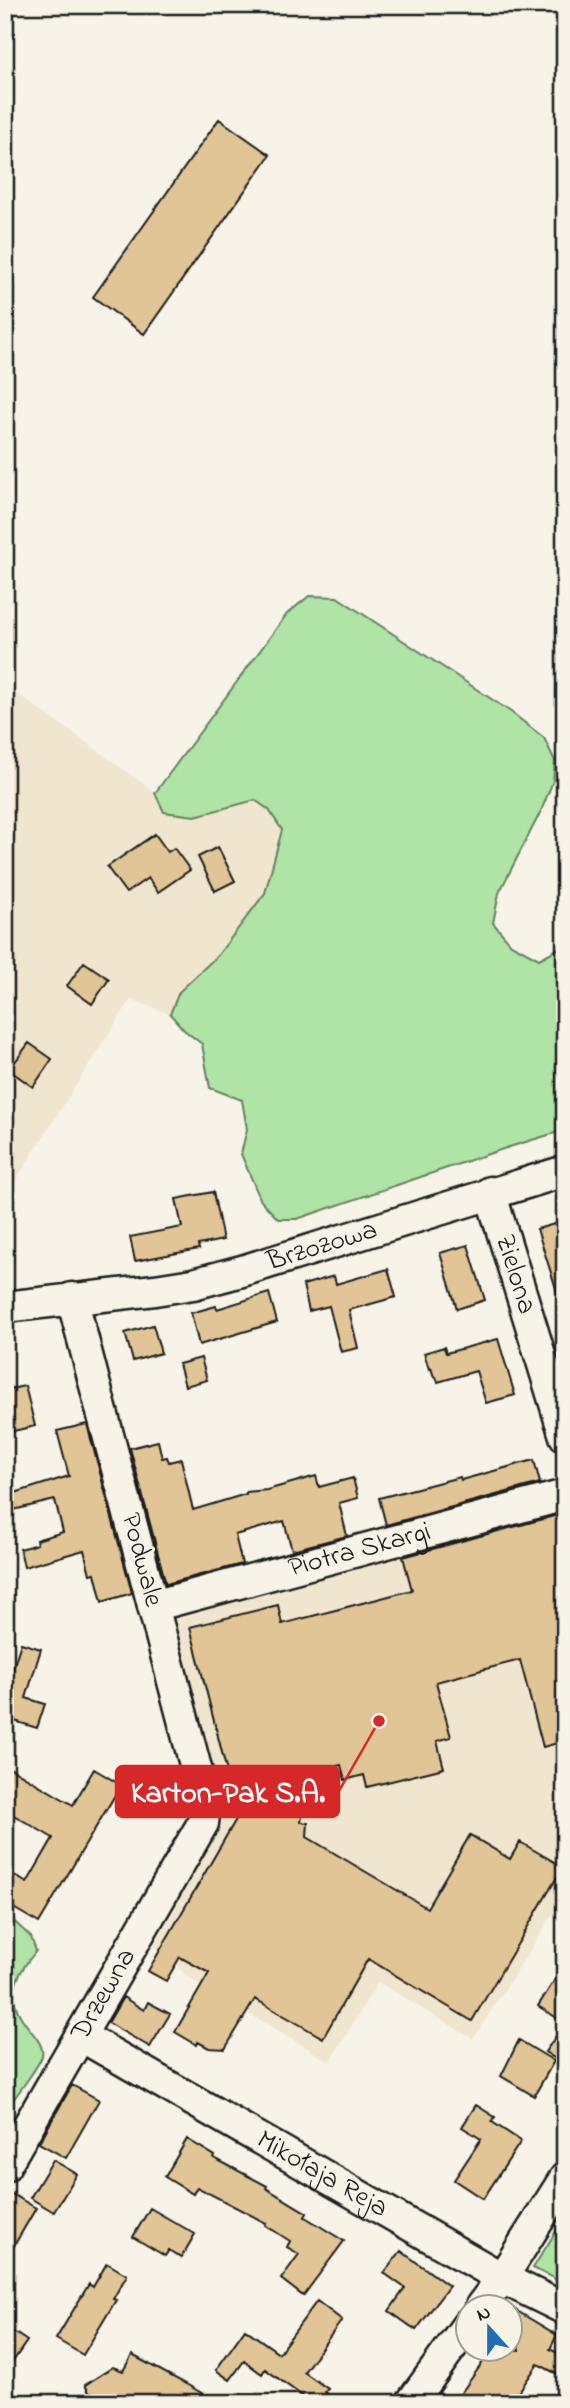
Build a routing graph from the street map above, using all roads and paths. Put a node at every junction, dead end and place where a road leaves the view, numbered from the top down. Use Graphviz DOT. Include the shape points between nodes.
graph roads {
  1 [pos="565,1171"];
  2 [pos="490,1192"];
  3 [pos="72,1298"];
  4 [pos="5,1307"];
  5 [pos="565,1436"];
  6 [pos="565,1495"];
  7 [pos="153,1606"];
  8 [pos="203,1823"];
  9 [pos="80,2036"];
  10 [pos="5,2166"];
  11 [pos="565,2178"];
  12 [pos="502,2278"];
  13 [pos="492,2292"];
  14 [pos="565,2309"];
  15 [pos="454,2343"];
  16 [pos="411,2403"];
  1 -- 2 [label="street, Brzozowa"];
  2 -- 3 [label="street, Brzozowa" via="242,1271 155,1290"];
  2 -- 5 [label="street, Zielona"];
  3 -- 4 [label="street, Brzozowa"];
  3 -- 7 [label="street, Podwale"];
  6 -- 7 [label="street, Piotra Skargi"];
  7 -- 8 [label="street, Podwale" via="205,1805"];
  8 -- 9 [label="street, Drzewna"];
  9 -- 10 [label="street, Drzewna"];
  9 -- 12 [label="street, Mikołaja Reja"];
  11 -- 12 [label="street"];
  12 -- 13 [label="street"];
  12 -- 14 [label="street, Mikołaja Reja"];
  15 -- 16 [label="street"];
}
